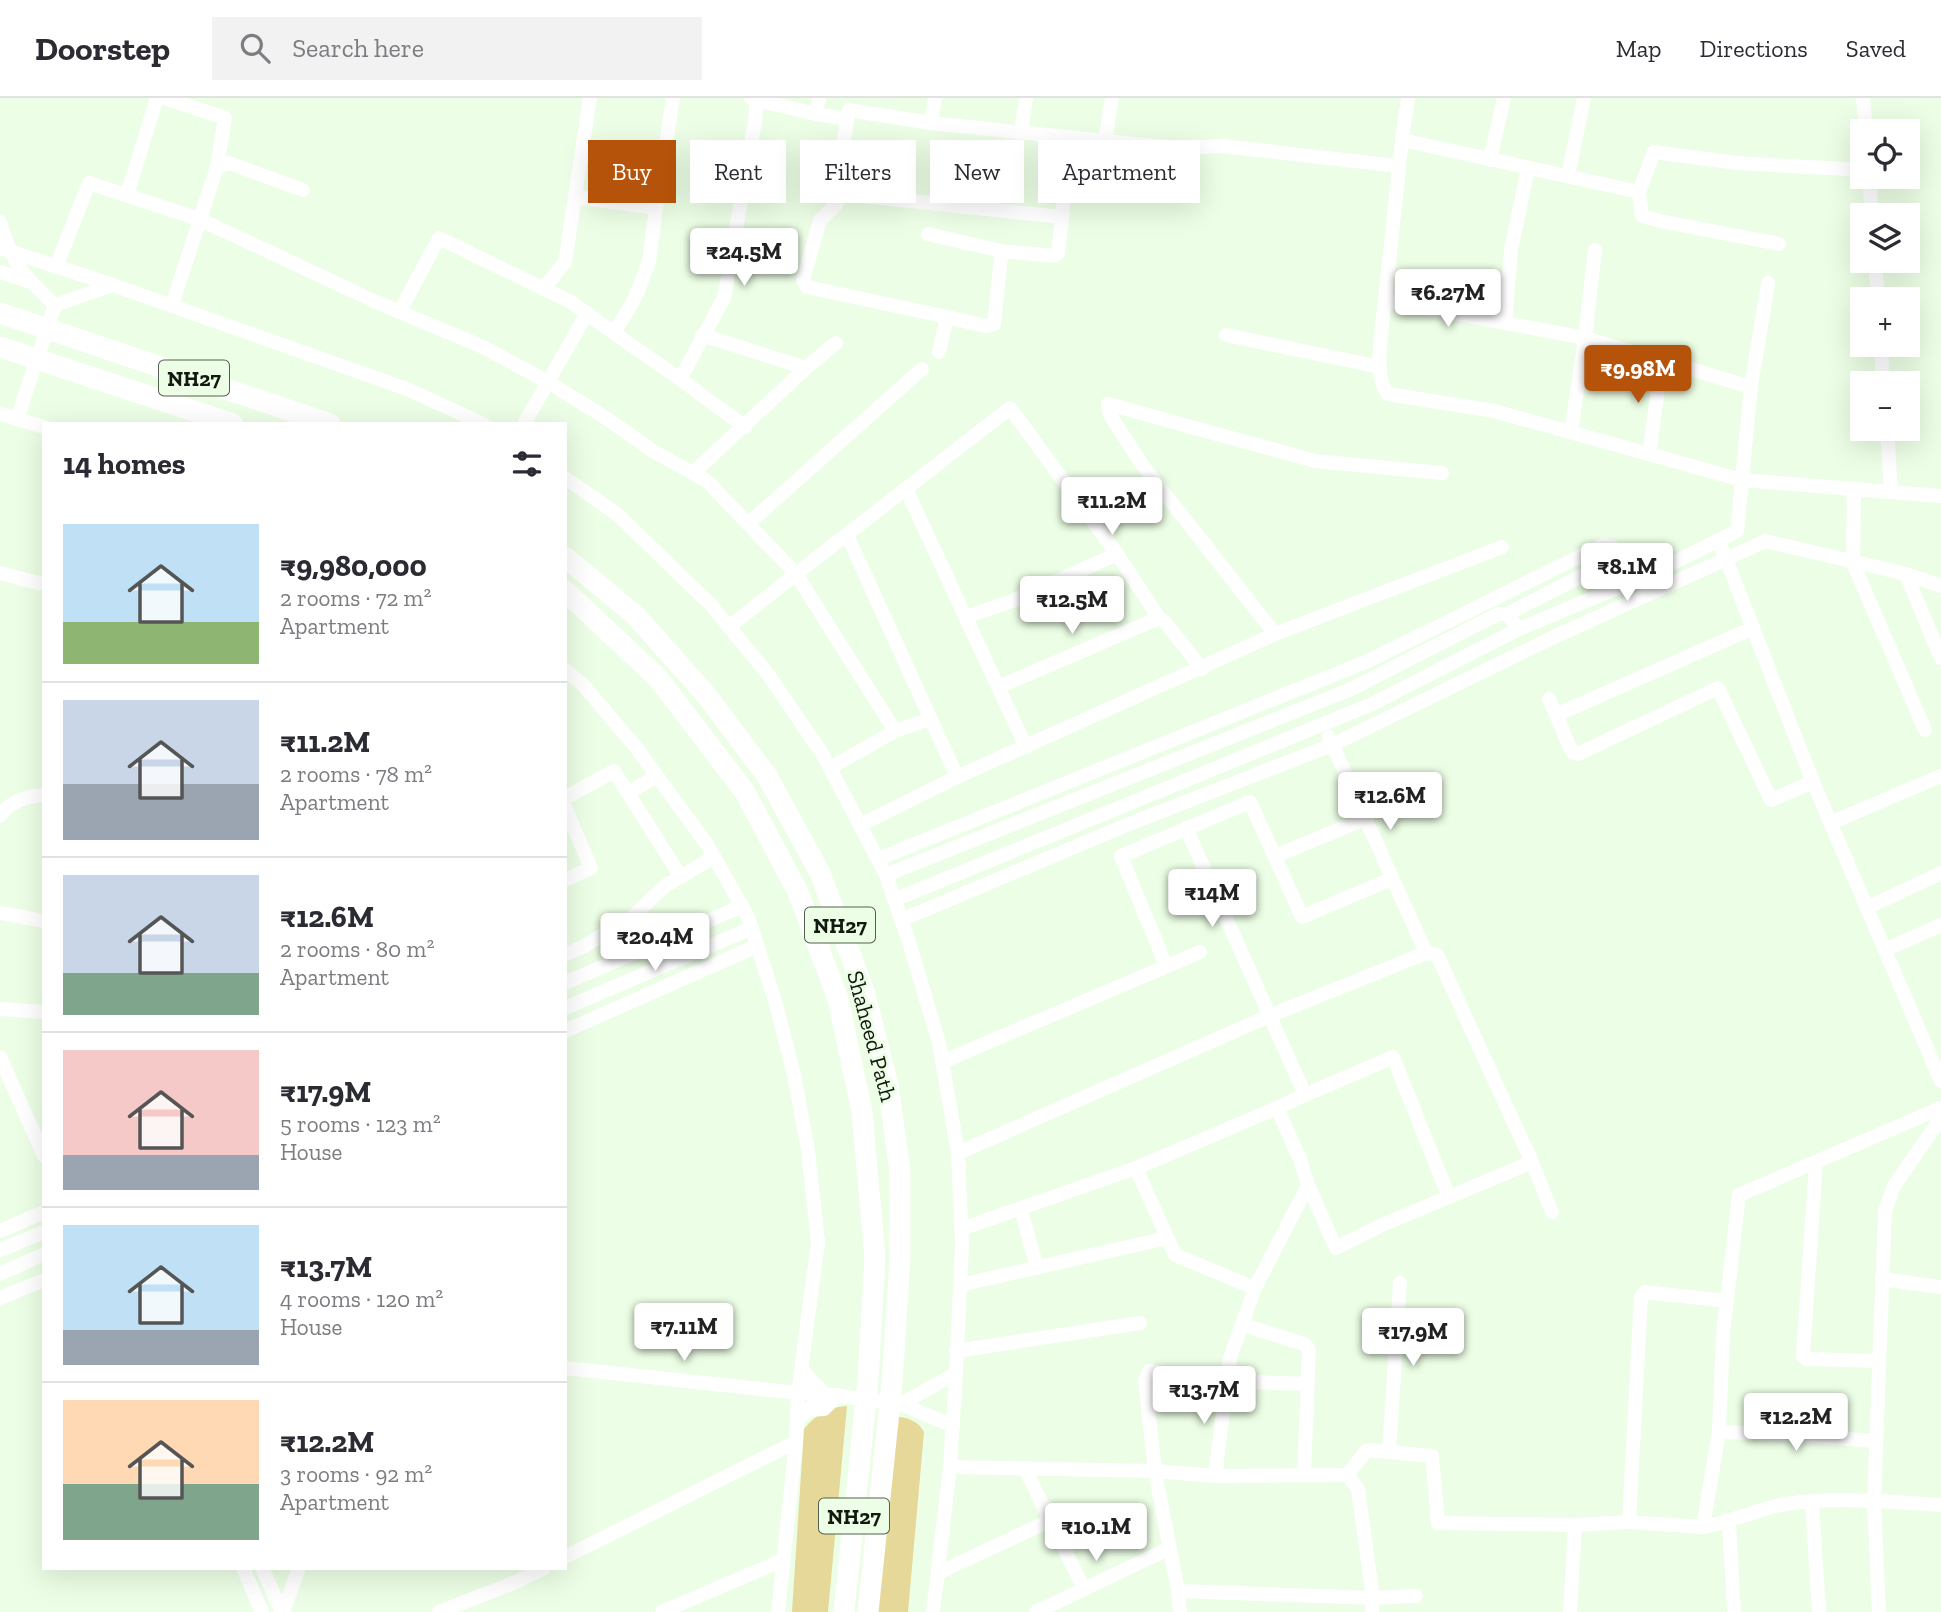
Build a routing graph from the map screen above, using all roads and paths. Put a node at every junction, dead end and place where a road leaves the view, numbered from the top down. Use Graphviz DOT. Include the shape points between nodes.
graph roads {
  1 [pos="157,98"];
  2 [pos="165,98"];
  3 [pos="590,98"];
  4 [pos="673,98"];
  5 [pos="819,98"];
  6 [pos="935,98"];
  7 [pos="1026,98"];
  8 [pos="1112,98"];
  9 [pos="1408,98"];
  10 [pos="1504,98"];
  11 [pos="1584,98"];
  12 [pos="1863,98"];
  13 [pos="754,99"];
  14 [pos="816,114"];
  15 [pos="847,119"];
  16 [pos="1865,119"];
  17 [pos="931,123"];
  18 [pos="1021,132"];
  19 [pos="1072,138"];
  20 [pos="844,140"];
  21 [pos="1094,140"];
  22 [pos="1105,140"];
  23 [pos="1402,140"];
  24 [pos="1200,147"];
  25 [pos="1490,160"];
  26 [pos="1399,166"];
  27 [pos="217,167"];
  28 [pos="1528,168"];
  29 [pos="1850,169"];
  30 [pos="1568,176"];
  31 [pos="303,190"];
  32 [pos="1639,192"];
  33 [pos="127,195"];
  34 [pos="575,197"];
  35 [pos="916,202"];
  36 [pos="837,203"];
  37 [pos="656,208"];
  38 [pos="1062,217"];
  39 [pos="199,219"];
  40 [pos="0,222"];
  41 [pos="928,234"];
  42 [pos="1779,244"];
  43 [pos="4,250"];
  44 [pos="1595,250"];
  45 [pos="1006,252"];
  46 [pos="56,267"];
  47 [pos="0,272"];
  48 [pos="28,281"];
  49 [pos="1768,283"];
  50 [pos="113,285"];
  51 [pos="543,289"];
  52 [pos="1385,300"];
  53 [pos="55,305"];
  54 [pos="172,306"];
  55 [pos="400,311"];
  56 [pos="0,313"];
  57 [pos="587,313"];
  58 [pos="947,317"];
  59 [pos="1504,323"];
  60 [pos="614,333"];
  61 [pos="702,335"];
  62 [pos="1226,335"];
  63 [pos="1585,338"];
  64 [pos="836,343"];
  65 [pos="0,347"];
  66 [pos="939,352"];
  67 [pos="1662,361"];
  68 [pos="1380,367"];
  69 [pos="806,368"];
  70 [pos="922,369"];
  71 [pos="680,379"];
  72 [pos="548,382"];
  73 [pos="1751,387"];
  74 [pos="0,414"];
  75 [pos="17,419"];
  76 [pos="227,422"];
  77 [pos="324,422"];
  78 [pos="479,422"];
  79 [pos="525,422"];
  80 [pos="42,426"];
  81 [pos="745,427"];
  82 [pos="1571,432"];
  83 [pos="1887,441"];
  84 [pos="1649,454"];
  85 [pos="693,474"];
  86 [pos="1443,474"];
  87 [pos="567,479"];
  88 [pos="1742,480"];
  89 [pos="906,489"];
  90 [pos="1854,489"];
  91 [pos="1891,491"];
  92 [pos="1941,496"];
  93 [pos="748,524"];
  94 [pos="847,535"];
  95 [pos="1718,540"];
  96 [pos="1502,547"];
  97 [pos="1116,554"];
  98 [pos="567,558"];
  99 [pos="1726,559"];
  100 [pos="1853,563"];
  101 [pos="0,573"];
  102 [pos="796,574"];
  103 [pos="1906,574"];
  104 [pos="42,582"];
  105 [pos="1941,586"];
  106 [pos="567,593"];
  107 [pos="1507,614"];
  108 [pos="966,617"];
  109 [pos="1159,618"];
  110 [pos="729,626"];
  111 [pos="1752,628"];
  112 [pos="1519,629"];
  113 [pos="1275,634"];
  114 [pos="1941,658"];
  115 [pos="1202,668"];
  116 [pos="567,672"];
  117 [pos="998,687"];
  118 [pos="1549,699"];
  119 [pos="1556,715"];
  120 [pos="930,719"];
  121 [pos="1323,724"];
  122 [pos="1925,730"];
  123 [pos="895,731"];
  124 [pos="1332,745"];
  125 [pos="1026,747"];
  126 [pos="830,768"];
  127 [pos="657,776"];
  128 [pos="1941,776"];
  129 [pos="957,777"];
  130 [pos="1813,782"];
  131 [pos="628,793"];
  132 [pos="42,795"];
  133 [pos="567,797"];
  134 [pos="567,812"];
  135 [pos="0,816"];
  136 [pos="1365,819"];
  137 [pos="1830,823"];
  138 [pos="860,825"];
  139 [pos="1186,828"];
  140 [pos="1275,856"];
  141 [pos="714,857"];
  142 [pos="878,859"];
  143 [pos="1941,873"];
  144 [pos="886,875"];
  145 [pos="681,877"];
  146 [pos="567,879"];
  147 [pos="1391,879"];
  148 [pos="894,900"];
  149 [pos="742,906"];
  150 [pos="1866,908"];
  151 [pos="0,913"];
  152 [pos="901,920"];
  153 [pos="42,921"];
  154 [pos="1941,925"];
  155 [pos="751,928"];
  156 [pos="757,946"];
  157 [pos="1885,950"];
  158 [pos="1200,952"];
  159 [pos="567,953"];
  160 [pos="1426,953"];
  161 [pos="1166,966"];
  162 [pos="567,982"];
  163 [pos="567,1007"];
  164 [pos="0,1009"];
  165 [pos="42,1012"];
  166 [pos="1269,1016"];
  167 [pos="567,1030"];
  168 [pos="0,1057"];
  169 [pos="942,1062"];
  170 [pos="1941,1081"];
  171 [pos="1305,1095"];
  172 [pos="1277,1108"];
  173 [pos="1941,1108"];
  174 [pos="1941,1118"];
  175 [pos="39,1133"];
  176 [pos="958,1153"];
  177 [pos="1532,1162"];
  178 [pos="1816,1162"];
  179 [pos="1136,1168"];
  180 [pos="1307,1185"];
  181 [pos="1449,1197"];
  182 [pos="1021,1209"];
  183 [pos="1552,1212"];
  184 [pos="42,1213"];
  185 [pos="961,1229"];
  186 [pos="0,1231"];
  187 [pos="42,1232"];
  188 [pos="1167,1238"];
  189 [pos="0,1250"];
  190 [pos="42,1255"];
  191 [pos="1037,1268"];
  192 [pos="0,1274"];
  193 [pos="1882,1279"];
  194 [pos="42,1281"];
  195 [pos="1401,1283"];
  196 [pos="960,1285"];
  197 [pos="1941,1287"];
  198 [pos="1255,1288"];
  199 [pos="0,1298"];
  200 [pos="1727,1301"];
  201 [pos="1140,1323"];
  202 [pos="1243,1325"];
  203 [pos="956,1351"];
  204 [pos="1878,1361"];
  205 [pos="567,1368"];
  206 [pos="802,1370"];
  207 [pos="956,1373"];
  208 [pos="1227,1381"];
  209 [pos="1308,1384"];
  210 [pos="799,1393"];
  211 [pos="831,1394"];
  212 [pos="901,1404"];
  213 [pos="802,1415"];
  214 [pos="953,1426"];
  215 [pos="1719,1432"];
  216 [pos="1875,1441"];
  217 [pos="796,1442"];
  218 [pos="1389,1452"];
  219 [pos="950,1467"];
  220 [pos="1025,1469"];
  221 [pos="1155,1471"];
  222 [pos="1215,1475"];
  223 [pos="1304,1475"];
  224 [pos="1347,1475"];
  225 [pos="1874,1501"];
  226 [pos="1812,1502"];
  227 [pos="1941,1505"];
  228 [pos="1051,1520"];
  229 [pos="1629,1522"];
  230 [pos="1729,1522"];
  231 [pos="1576,1525"];
  232 [pos="1703,1527"];
  233 [pos="1170,1548"];
  234 [pos="567,1556"];
  235 [pos="783,1560"];
  236 [pos="244,1570"];
  237 [pos="263,1570"];
  238 [pos="298,1570"];
  239 [pos="540,1570"];
  240 [pos="938,1573"];
  241 [pos="1084,1589"];
  242 [pos="1178,1591"];
  243 [pos="1416,1596"];
  244 [pos="1372,1605"];
  245 [pos="262,1612"];
  246 [pos="282,1612"];
  247 [pos="439,1612"];
  248 [pos="662,1612"];
  249 [pos="778,1612"];
  250 [pos="844,1612"];
  251 [pos="868,1612"];
  252 [pos="933,1612"];
  253 [pos="1036,1612"];
  254 [pos="1180,1612"];
  255 [pos="1570,1612"];
  256 [pos="1734,1612"];
  257 [pos="1819,1612"];
  258 [pos="1879,1612"];
  1 -- 33 [label="street"];
  2 -- 27 [label="street" via="225,118"];
  3 -- 34 [label="street"];
  4 -- 37 [label="street"];
  5 -- 14 [label="street"];
  6 -- 17 [label="street"];
  7 -- 18 [label="street"];
  8 -- 22 [label="street"];
  9 -- 23 [label="street"];
  10 -- 25 [label="street"];
  11 -- 30 [label="street"];
  12 -- 16 [label="street"];
  13 -- 14 [label="street"];
  13 -- 61 [label="street" via="730,271 724,298"];
  14 -- 15 [label="street"];
  15 -- 17 [label="street" via="849,110"];
  15 -- 20 [label="street"];
  17 -- 18 [label="street"];
  18 -- 19 [label="street"];
  19 -- 21 [label="street"];
  19 -- 38 [label="street"];
  23 -- 25 [label="street"];
  23 -- 26 [label="street"];
  24 -- 26 [label="street"];
  25 -- 28 [label="street"];
  26 -- 52 [label="street"];
  27 -- 31 [label="street" via="229,163"];
  27 -- 39 [label="street"];
  28 -- 30 [label="street"];
  28 -- 59 [label="street" via="1511,250"];
  29 -- 32 [label="street" via="1736,163 1654,152"];
  30 -- 32 [label="street"];
  32 -- 42 [label="street" via="1642,216"];
  33 -- 39 [label="street"];
  33 -- 46 [label="street" via="89,183"];
  34 -- 37 [label="street"];
  34 -- 51 [label="street" via="565,262"];
  35 -- 38 [label="street"];
  36 -- 58 [label="street" via="820,220 804,284"];
  37 -- 60 [label="street" via="649,262"];
  38 -- 45 [label="street" via="1055,257"];
  39 -- 54 [label="street"];
  39 -- 55 [label="street"];
  40 -- 43 [label="street"];
  41 -- 45 [label="street"];
  43 -- 46 [label="street"];
  43 -- 48 [label="street"];
  44 -- 63 [label="street"];
  45 -- 58 [label="street" via="1001,256 994,324"];
  46 -- 50 [label="street"];
  47 -- 48 [label="street"];
  48 -- 53 [label="street"];
  49 -- 73 [label="street"];
  50 -- 53 [label="street"];
  50 -- 54 [label="street"];
  51 -- 55 [label="street" via="439,238"];
  51 -- 57 [label="street"];
  52 -- 59 [label="street"];
  52 -- 68 [label="street"];
  53 -- 75 [label="street"];
  54 -- 78 [label="street" via="407,389"];
  55 -- 72 [label="street"];
  56 -- 77 [label="highway, NH27"];
  57 -- 60 [label="street"];
  57 -- 72 [label="street"];
  58 -- 66 [label="street"];
  59 -- 63 [label="street"];
  60 -- 71 [label="street"];
  61 -- 69 [label="street"];
  61 -- 71 [label="street"];
  62 -- 68 [label="street"];
  63 -- 67 [label="street"];
  63 -- 82 [label="street"];
  64 -- 69 [label="street"];
  65 -- 76 [label="highway, NH27"];
  67 -- 73 [label="street"];
  67 -- 84 [label="street"];
  68 -- 82 [label="street" via="1388,394 1494,411"];
  69 -- 81 [label="street"];
  70 -- 93 [label="street"];
  71 -- 81 [label="street"];
  72 -- 79 [label="street"];
  72 -- 85 [label="street"];
  73 -- 88 [label="street"];
  74 -- 75 [label="street"];
  75 -- 80 [label="street"];
  81 -- 85 [label="street"];
  82 -- 84 [label="street"];
  83 -- 91 [label="street"];
  84 -- 88 [label="street"];
  85 -- 93 [label="street" via="707,481"];
  86 -- 113 [label="street" via="1315,461 1108,404 1110,415 1143,466"];
  87 -- 110 [label="street" via="617,514"];
  88 -- 90 [label="street"];
  88 -- 95 [label="street" via="1737,531"];
  89 -- 94 [label="street"];
  89 -- 97 [label="street" via="1010,408"];
  89 -- 108 [label="street"];
  90 -- 91 [label="street"];
  90 -- 100 [label="street"];
  91 -- 92 [label="street"];
  93 -- 102 [label="street"];
  94 -- 102 [label="street"];
  94 -- 120 [label="street"];
  95 -- 99 [label="street"];
  95 -- 112 [label="street" via="1651,574"];
  96 -- 113 [label="street"];
  97 -- 108 [label="street"];
  97 -- 109 [label="street"];
  98 -- 251 [label="highway, Shaheed Path / NH27" via="635,615 708,696 767,776 820,873 864,991 888,1085 900,1183 892,1383"];
  99 -- 100 [label="street" via="1765,541"];
  99 -- 111 [label="street"];
  99 -- 124 [label="street"];
  100 -- 103 [label="street"];
  100 -- 122 [label="street"];
  101 -- 104 [label="street"];
  102 -- 110 [label="street"];
  102 -- 123 [label="street"];
  103 -- 105 [label="street"];
  103 -- 114 [label="street"];
  106 -- 250 [label="highway, Shaheed Path / NH27" via="657,677 745,792 798,892 838,999 862,1112 875,1257 868,1380"];
  107 -- 112 [label="street"];
  107 -- 142 [label="street" via="1615,559 1613,547 1603,545 1368,661"];
  107 -- 144 [label="street" via="1498,614 1349,690"];
  108 -- 117 [label="street"];
  109 -- 115 [label="street"];
  109 -- 117 [label="street"];
  110 -- 126 [label="street" via="767,673"];
  111 -- 119 [label="street"];
  111 -- 130 [label="street"];
  112 -- 121 [label="street"];
  113 -- 115 [label="street"];
  115 -- 125 [label="street"];
  116 -- 127 [label="street"];
  117 -- 125 [label="street"];
  118 -- 119 [label="street"];
  119 -- 130 [label="street" via="1572,752 1578,754 1718,688 1770,800"];
  120 -- 123 [label="street"];
  120 -- 129 [label="street"];
  121 -- 124 [label="street"];
  121 -- 148 [label="street"];
  123 -- 126 [label="street"];
  124 -- 136 [label="street"];
  124 -- 152 [label="street"];
  125 -- 129 [label="street"];
  126 -- 138 [label="street"];
  127 -- 131 [label="street"];
  127 -- 141 [label="street"];
  128 -- 137 [label="street"];
  129 -- 138 [label="street"];
  130 -- 137 [label="street"];
  131 -- 133 [label="street" via="614,771"];
  131 -- 145 [label="street"];
  132 -- 135 [label="street" via="16,802"];
  134 -- 146 [label="street" via="591,868"];
  136 -- 140 [label="street"];
  136 -- 147 [label="street"];
  137 -- 150 [label="street"];
  138 -- 142 [label="street"];
  139 -- 140 [label="street" via="1250,802"];
  139 -- 161 [label="street" via="1122,856"];
  139 -- 166 [label="street"];
  140 -- 147 [label="street" via="1302,916"];
  141 -- 145 [label="street"];
  141 -- 149 [label="street"];
  142 -- 144 [label="street"];
  143 -- 150 [label="street"];
  144 -- 148 [label="street"];
  145 -- 159 [label="street" via="632,917"];
  147 -- 160 [label="street"];
  148 -- 152 [label="street"];
  149 -- 155 [label="street"];
  149 -- 162 [label="street"];
  150 -- 157 [label="street"];
  151 -- 153 [label="street"];
  152 -- 169 [label="street"];
  154 -- 157 [label="street"];
  155 -- 156 [label="street"];
  155 -- 163 [label="street"];
  156 -- 167 [label="street"];
  156 -- 206 [label="street" via="794,1075 818,1242"];
  157 -- 170 [label="street"];
  158 -- 161 [label="street"];
  160 -- 166 [label="street"];
  160 -- 177 [label="street" via="1437,955"];
  161 -- 169 [label="street"];
  164 -- 165 [label="street"];
  166 -- 171 [label="street"];
  166 -- 176 [label="street"];
  168 -- 175 [label="street"];
  169 -- 176 [label="street"];
  171 -- 172 [label="street"];
  171 -- 181 [label="street" via="1393,1057"];
  172 -- 179 [label="street"];
  172 -- 180 [label="street"];
  173 -- 178 [label="street"];
  174 -- 193 [label="street" via="1894,1186 1885,1211"];
  176 -- 185 [label="street"];
  177 -- 181 [label="street"];
  177 -- 183 [label="street"];
  178 -- 200 [label="street" via="1739,1195"];
  178 -- 204 [label="street" via="1802,1356"];
  179 -- 182 [label="street"];
  179 -- 188 [label="street"];
  180 -- 181 [label="street" via="1336,1248"];
  180 -- 198 [label="street"];
  182 -- 185 [label="street"];
  182 -- 191 [label="street"];
  184 -- 186 [label="street"];
  185 -- 196 [label="street"];
  187 -- 189 [label="street"];
  188 -- 191 [label="street"];
  188 -- 198 [label="street" via="1175,1255"];
  190 -- 192 [label="street"];
  191 -- 196 [label="street"];
  193 -- 197 [label="street"];
  193 -- 204 [label="street"];
  194 -- 199 [label="street"];
  195 -- 218 [label="street"];
  196 -- 203 [label="street"];
  198 -- 202 [label="street"];
  200 -- 215 [label="street"];
  200 -- 229 [label="street" via="1645,1292 1641,1297"];
  201 -- 203 [label="street"];
  202 -- 208 [label="street"];
  202 -- 209 [label="street" via="1304,1344"];
  203 -- 207 [label="street"];
  204 -- 216 [label="street"];
  205 -- 210 [label="street"];
  206 -- 210 [label="street"];
  206 -- 211 [label="street"];
  207 -- 212 [label="street"];
  207 -- 214 [label="street"];
  208 -- 209 [label="street"];
  208 -- 221 [label="street" via="1149,1371 1145,1381"];
  208 -- 222 [label="street"];
  209 -- 223 [label="street"];
  210 -- 211 [label="street"];
  210 -- 213 [label="street"];
  211 -- 212 [label="street"];
  211 -- 213 [label="street" via="824,1409"];
  212 -- 214 [label="street"];
  213 -- 217 [label="street"];
  214 -- 219 [label="street"];
  215 -- 216 [label="street"];
  215 -- 232 [label="street"];
  216 -- 225 [label="street"];
  217 -- 234 [label="street"];
  217 -- 235 [label="street"];
  218 -- 224 [label="street" via="1367,1450"];
  218 -- 231 [label="street" via="1432,1456 1438,1523"];
  219 -- 220 [label="street"];
  219 -- 240 [label="street"];
  220 -- 221 [label="street"];
  220 -- 228 [label="street"];
  221 -- 222 [label="street"];
  221 -- 233 [label="street"];
  222 -- 223 [label="street"];
  223 -- 224 [label="street"];
  224 -- 244 [label="street" via="1358,1489"];
  225 -- 226 [label="street"];
  225 -- 227 [label="street"];
  225 -- 258 [label="street"];
  226 -- 230 [label="street" via="1780,1506"];
  226 -- 257 [label="street"];
  228 -- 240 [label="street"];
  228 -- 241 [label="street"];
  229 -- 231 [label="street"];
  229 -- 232 [label="street"];
  230 -- 232 [label="street"];
  230 -- 256 [label="street"];
  231 -- 255 [label="street"];
  233 -- 241 [label="street"];
  233 -- 242 [label="street"];
  235 -- 248 [label="street"];
  235 -- 249 [label="street"];
  236 -- 245 [label="street"];
  237 -- 246 [label="street"];
  238 -- 246 [label="street"];
  239 -- 247 [label="street"];
  240 -- 252 [label="street"];
  241 -- 253 [label="street"];
  242 -- 244 [label="street"];
  242 -- 254 [label="street"];
  243 -- 244 [label="street"];
}
